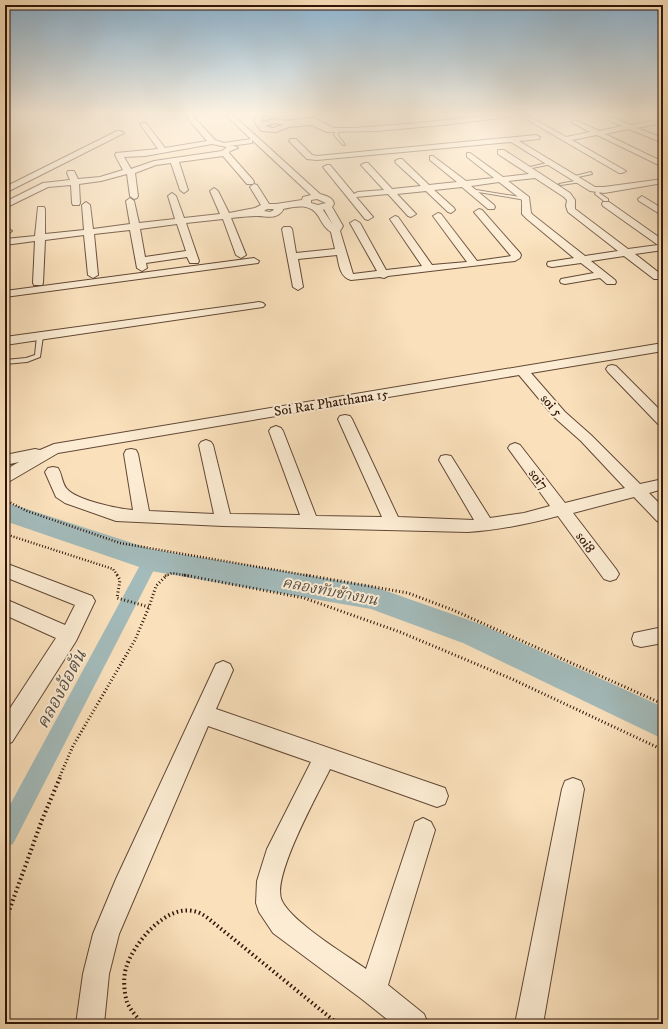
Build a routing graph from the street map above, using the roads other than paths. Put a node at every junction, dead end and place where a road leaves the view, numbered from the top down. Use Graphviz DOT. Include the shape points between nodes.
graph roads {
  1 [pos="59,163"];
  2 [pos="66,163"];
  3 [pos="124,163"];
  4 [pos="154,163"];
  5 [pos="175,163"];
  6 [pos="236,163"];
  7 [pos="274,163"];
  8 [pos="401,163"];
  9 [pos="439,163"];
  10 [pos="481,163"];
  11 [pos="521,163"];
  12 [pos="551,163"];
  13 [pos="608,163"];
  14 [pos="365,165"];
  15 [pos="327,167"];
  16 [pos="130,171"];
  17 [pos="535,171"];
  18 [pos="622,171"];
  19 [pos="591,173"];
  20 [pos="502,179"];
  21 [pos="576,179"];
  22 [pos="663,181"];
  23 [pos="75,182"];
  24 [pos="561,184"];
  25 [pos="468,187"];
  26 [pos="427,188"];
  27 [pos="5,190"];
  28 [pos="184,190"];
  29 [pos="599,190"];
  30 [pos="214,191"];
  31 [pos="390,192"];
  32 [pos="172,196"];
  33 [pos="353,196"];
  34 [pos="526,199"];
  35 [pos="642,199"];
  36 [pos="318,202"];
  37 [pos="606,202"];
  38 [pos="6,205"];
  39 [pos="491,206"];
  40 [pos="41,209"];
  41 [pos="451,210"];
  42 [pos="269,212"];
  43 [pos="479,212"];
  44 [pos="663,213"];
  45 [pos="411,214"];
  46 [pos="229,215"];
  47 [pos="438,216"];
  48 [pos="368,217"];
  49 [pos="395,219"];
  50 [pos="180,221"];
  51 [pos="355,223"];
  52 [pos="135,227"];
  53 [pos="5,228"];
  54 [pos="287,229"];
  55 [pos="88,232"];
  56 [pos="5,235"];
  57 [pos="40,238"];
  58 [pos="5,242"];
  59 [pos="663,244"];
  60 [pos="663,247"];
  61 [pos="340,252"];
  62 [pos="627,253"];
  63 [pos="241,255"];
  64 [pos="292,256"];
  65 [pos="583,260"];
  66 [pos="254,261"];
  67 [pos="474,264"];
  68 [pos="552,264"];
  69 [pos="429,269"];
  70 [pos="93,275"];
  71 [pos="384,275"];
  72 [pos="602,275"];
  73 [pos="658,277"];
  74 [pos="565,282"];
  75 [pos="611,282"];
  76 [pos="38,283"];
  77 [pos="298,286"];
  78 [pos="5,294"];
  79 [pos="259,304"];
  80 [pos="40,336"];
  81 [pos="5,341"];
  82 [pos="663,347"];
  83 [pos="5,362"];
  84 [pos="612,369"];
  85 [pos="526,370"];
  86 [pos="345,419"];
  87 [pos="663,421"];
  88 [pos="276,431"];
  89 [pos="206,445"];
  90 [pos="515,448"];
  91 [pos="54,449"];
  92 [pos="131,454"];
  93 [pos="5,460"];
  94 [pos="446,460"];
  95 [pos="53,472"];
  96 [pos="5,477"];
  97 [pos="663,484"];
  98 [pos="638,490"];
  99 [pos="562,510"];
  100 [pos="142,517"];
  101 [pos="663,517"];
  102 [pos="223,520"];
  103 [pos="310,521"];
  104 [pos="393,523"];
  105 [pos="486,525"];
  106 [pos="5,570"];
  107 [pos="610,574"];
  108 [pos="5,607"];
  109 [pos="69,635"];
  110 [pos="663,635"];
  111 [pos="641,639"];
  112 [pos="223,670"];
  113 [pos="203,714"];
  114 [pos="10,715"];
  115 [pos="5,735"];
  116 [pos="325,757"];
  117 [pos="573,789"];
  118 [pos="437,796"];
  119 [pos="423,830"];
  120 [pos="373,990"];
  121 [pos="90,1024"];
  122 [pos="414,1024"];
  123 [pos="529,1024"];
  1 -- 27 [label="street"];
  2 -- 23 [label="street"];
  3 -- 16 [label="street"];
  4 -- 16 [label="street"];
  5 -- 28 [label="street"];
  6 -- 42 [label="street"];
  7 -- 36 [label="street"];
  8 -- 26 [label="street"];
  9 -- 25 [label="street"];
  10 -- 20 [label="street"];
  11 -- 17 [label="street"];
  12 -- 17 [label="lane"];
  12 -- 21 [label="street"];
  13 -- 18 [label="street"];
  14 -- 31 [label="street"];
  15 -- 33 [label="street"];
  16 -- 23 [label="street" via="101,179"];
  16 -- 52 [label="street"];
  17 -- 20 [label="street"];
  17 -- 62 [label="street" via="570,197 571,210"];
  19 -- 21 [label="lane"];
  20 -- 25 [label="street"];
  20 -- 34 [label="street"];
  21 -- 24 [label="lane"];
  21 -- 29 [label="street"];
  22 -- 29 [label="street"];
  23 -- 38 [label="street" via="46,185"];
  23 -- 55 [label="street"];
  25 -- 26 [label="street"];
  25 -- 34 [label="lane"];
  25 -- 39 [label="street"];
  26 -- 31 [label="street"];
  26 -- 41 [label="street"];
  29 -- 37 [label="lane" via="597,193"];
  30 -- 46 [label="street"];
  31 -- 33 [label="street"];
  31 -- 45 [label="street"];
  32 -- 50 [label="street"];
  33 -- 36 [label="street"];
  33 -- 48 [label="street"];
  34 -- 65 [label="street" via="527,214"];
  35 -- 44 [label="street"];
  36 -- 42 [label="street"];
  36 -- 61 [label="street" via="338,226 335,231"];
  37 -- 59 [label="street"];
  40 -- 57 [label="street"];
  42 -- 46 [label="street"];
  43 -- 67 [label="street" via="516,258"];
  46 -- 50 [label="street"];
  46 -- 63 [label="street"];
  47 -- 67 [label="street"];
  49 -- 69 [label="street"];
  50 -- 52 [label="street"];
  50 -- 52 [label="street" via="192,257 142,264"];
  51 -- 71 [label="street"];
  52 -- 55 [label="street"];
  53 -- 56 [label="lane" via="10,231"];
  54 -- 64 [label="street"];
  55 -- 57 [label="street"];
  55 -- 70 [label="street"];
  57 -- 58 [label="street"];
  57 -- 76 [label="street"];
  60 -- 62 [label="street"];
  61 -- 64 [label="street"];
  61 -- 71 [label="street" via="350,277"];
  62 -- 65 [label="street"];
  62 -- 73 [label="street"];
  64 -- 77 [label="street"];
  65 -- 68 [label="street"];
  65 -- 72 [label="street"];
  66 -- 78 [label="street"];
  67 -- 69 [label="street"];
  69 -- 71 [label="street"];
  72 -- 74 [label="street"];
  72 -- 75 [label="street"];
  79 -- 80 [label="street"];
  80 -- 81 [label="street"];
  80 -- 83 [label="lane" via="38,356"];
  82 -- 85 [label="street, Soi Rat Phatthana 15"];
  84 -- 87 [label="street"];
  85 -- 91 [label="street, Soi Rat Phatthana 15"];
  85 -- 98 [label="street, soi 5" via="560,415"];
  86 -- 104 [label="street"];
  88 -- 103 [label="street"];
  89 -- 102 [label="street"];
  90 -- 99 [label="street, soi7"];
  91 -- 93 [label="street"];
  91 -- 96 [label="street, Soi Rat Phatthana 15"];
  92 -- 100 [label="street"];
  94 -- 105 [label="street"];
  95 -- 100 [label="street" via="61,492 71,499 116,515"];
  97 -- 98 [label="street"];
  98 -- 99 [label="street"];
  98 -- 101 [label="street, soi 5"];
  99 -- 105 [label="street"];
  99 -- 107 [label="street, soi8"];
  100 -- 102 [label="street"];
  102 -- 103 [label="street"];
  103 -- 104 [label="street"];
  104 -- 105 [label="street"];
  106 -- 109 [label="street" via="86,601"];
  108 -- 109 [label="street"];
  109 -- 114 [label="street"];
  110 -- 111 [label="street"];
  112 -- 113 [label="street"];
  113 -- 116 [label="street"];
  113 -- 121 [label="street" via="106,934 96,974"];
  114 -- 115 [label="street"];
  116 -- 118 [label="street"];
  116 -- 120 [label="street" via="279,849 269,881 268,903 282,924"];
  117 -- 123 [label="street"];
  119 -- 120 [label="street"];
  120 -- 122 [label="street"];
}
